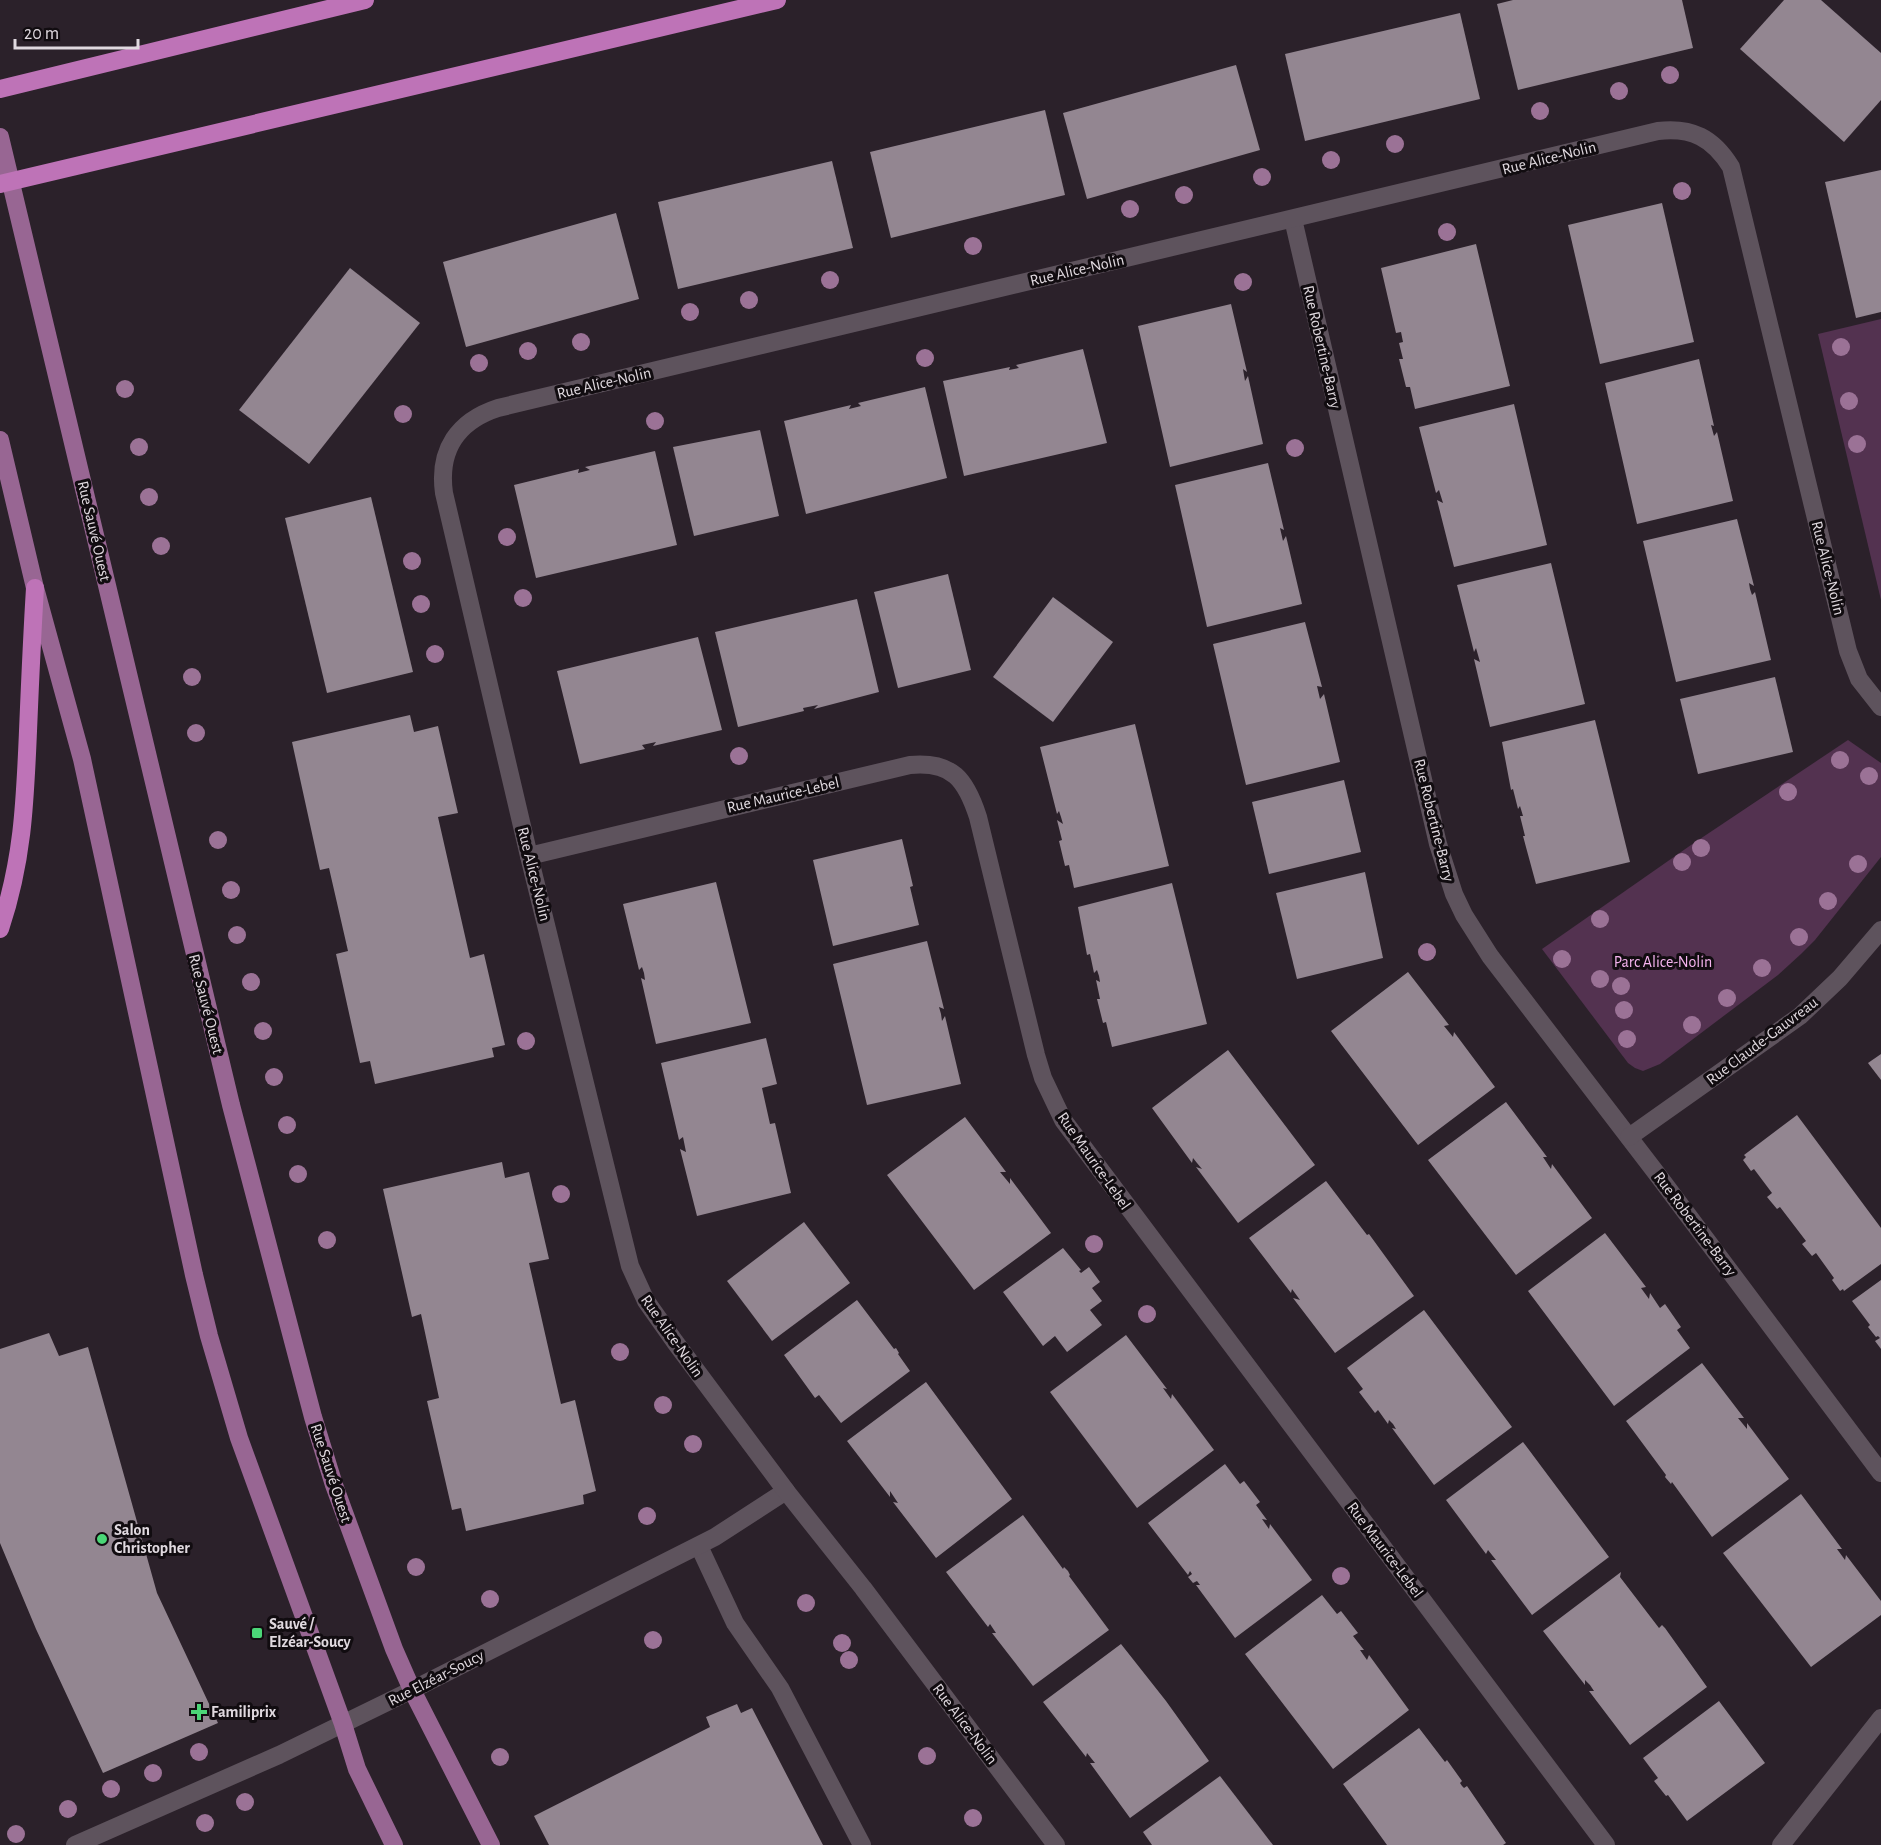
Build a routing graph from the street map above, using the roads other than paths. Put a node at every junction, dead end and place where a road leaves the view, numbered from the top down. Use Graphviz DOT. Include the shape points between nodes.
graph roads {
  1 [pos="365,0"];
  2 [pos="777,0"];
  3 [pos="0,89"];
  4 [pos="0,137"];
  5 [pos="0,184"];
  6 [pos="1293,219"];
  7 [pos="0,440"];
  8 [pos="34,588"];
  9 [pos="1881,707"];
  10 [pos="529,856"];
  11 [pos="0,929"];
  12 [pos="1881,930"];
  13 [pos="1629,1137"];
  14 [pos="1881,1473"];
  15 [pos="786,1491"];
  16 [pos="699,1546"];
  17 [pos="412,1690"];
  18 [pos="1881,1718"];
  19 [pos="343,1724"];
  20 [pos="75,1845"];
  21 [pos="394,1845"];
  22 [pos="491,1845"];
  23 [pos="862,1845"];
  24 [pos="1056,1845"];
  25 [pos="1606,1845"];
  26 [pos="1781,1845"];
  1 -- 3 [label="highway"];
  2 -- 5 [label="highway"];
  4 -- 17 [label="main road, Rue Sauvé Ouest" via="290,1336 334,1485"];
  6 -- 9 [label="street, Rue Alice-Nolin" via="1658,131 1695,134 1716,146 1731,167 1739,194 1848,651 1859,679"];
  6 -- 10 [label="street, Rue Alice-Nolin" via="498,408 465,425 445,457 444,493"];
  6 -- 13 [label="street, Rue Robertine-Barry" via="1438,844 1454,894 1490,956"];
  7 -- 8 [label="main road"];
  8 -- 11 [label="highway" via="24,824 13,886"];
  8 -- 19 [label="main road" via="82,759 209,1336 239,1438"];
  10 -- 15 [label="street, Rue Alice-Nolin" via="630,1266 658,1319"];
  10 -- 25 [label="street, Rue Maurice-Lebel" via="910,765 931,764 958,778 971,795 1043,1078 1063,1120"];
  12 -- 13 [label="street, Rue Claude-Gauvreau" via="1840,978 1800,1016"];
  13 -- 14 [label="street, Rue Robertine-Barry"];
  15 -- 16 [label="street, Rue Elzéar-Soucy"];
  15 -- 24 [label="street, Rue Alice-Nolin"];
  16 -- 17 [label="street, Rue Elzéar-Soucy"];
  16 -- 23 [label="street" via="735,1623 780,1688"];
  17 -- 19 [label="street, Rue Elzéar-Soucy"];
  17 -- 22 [label="main road, Rue Sauvé Ouest"];
  18 -- 26 [label="street"];
  19 -- 20 [label="street, Rue Elzéar-Soucy"];
  19 -- 21 [label="main road" via="357,1769"];
}
